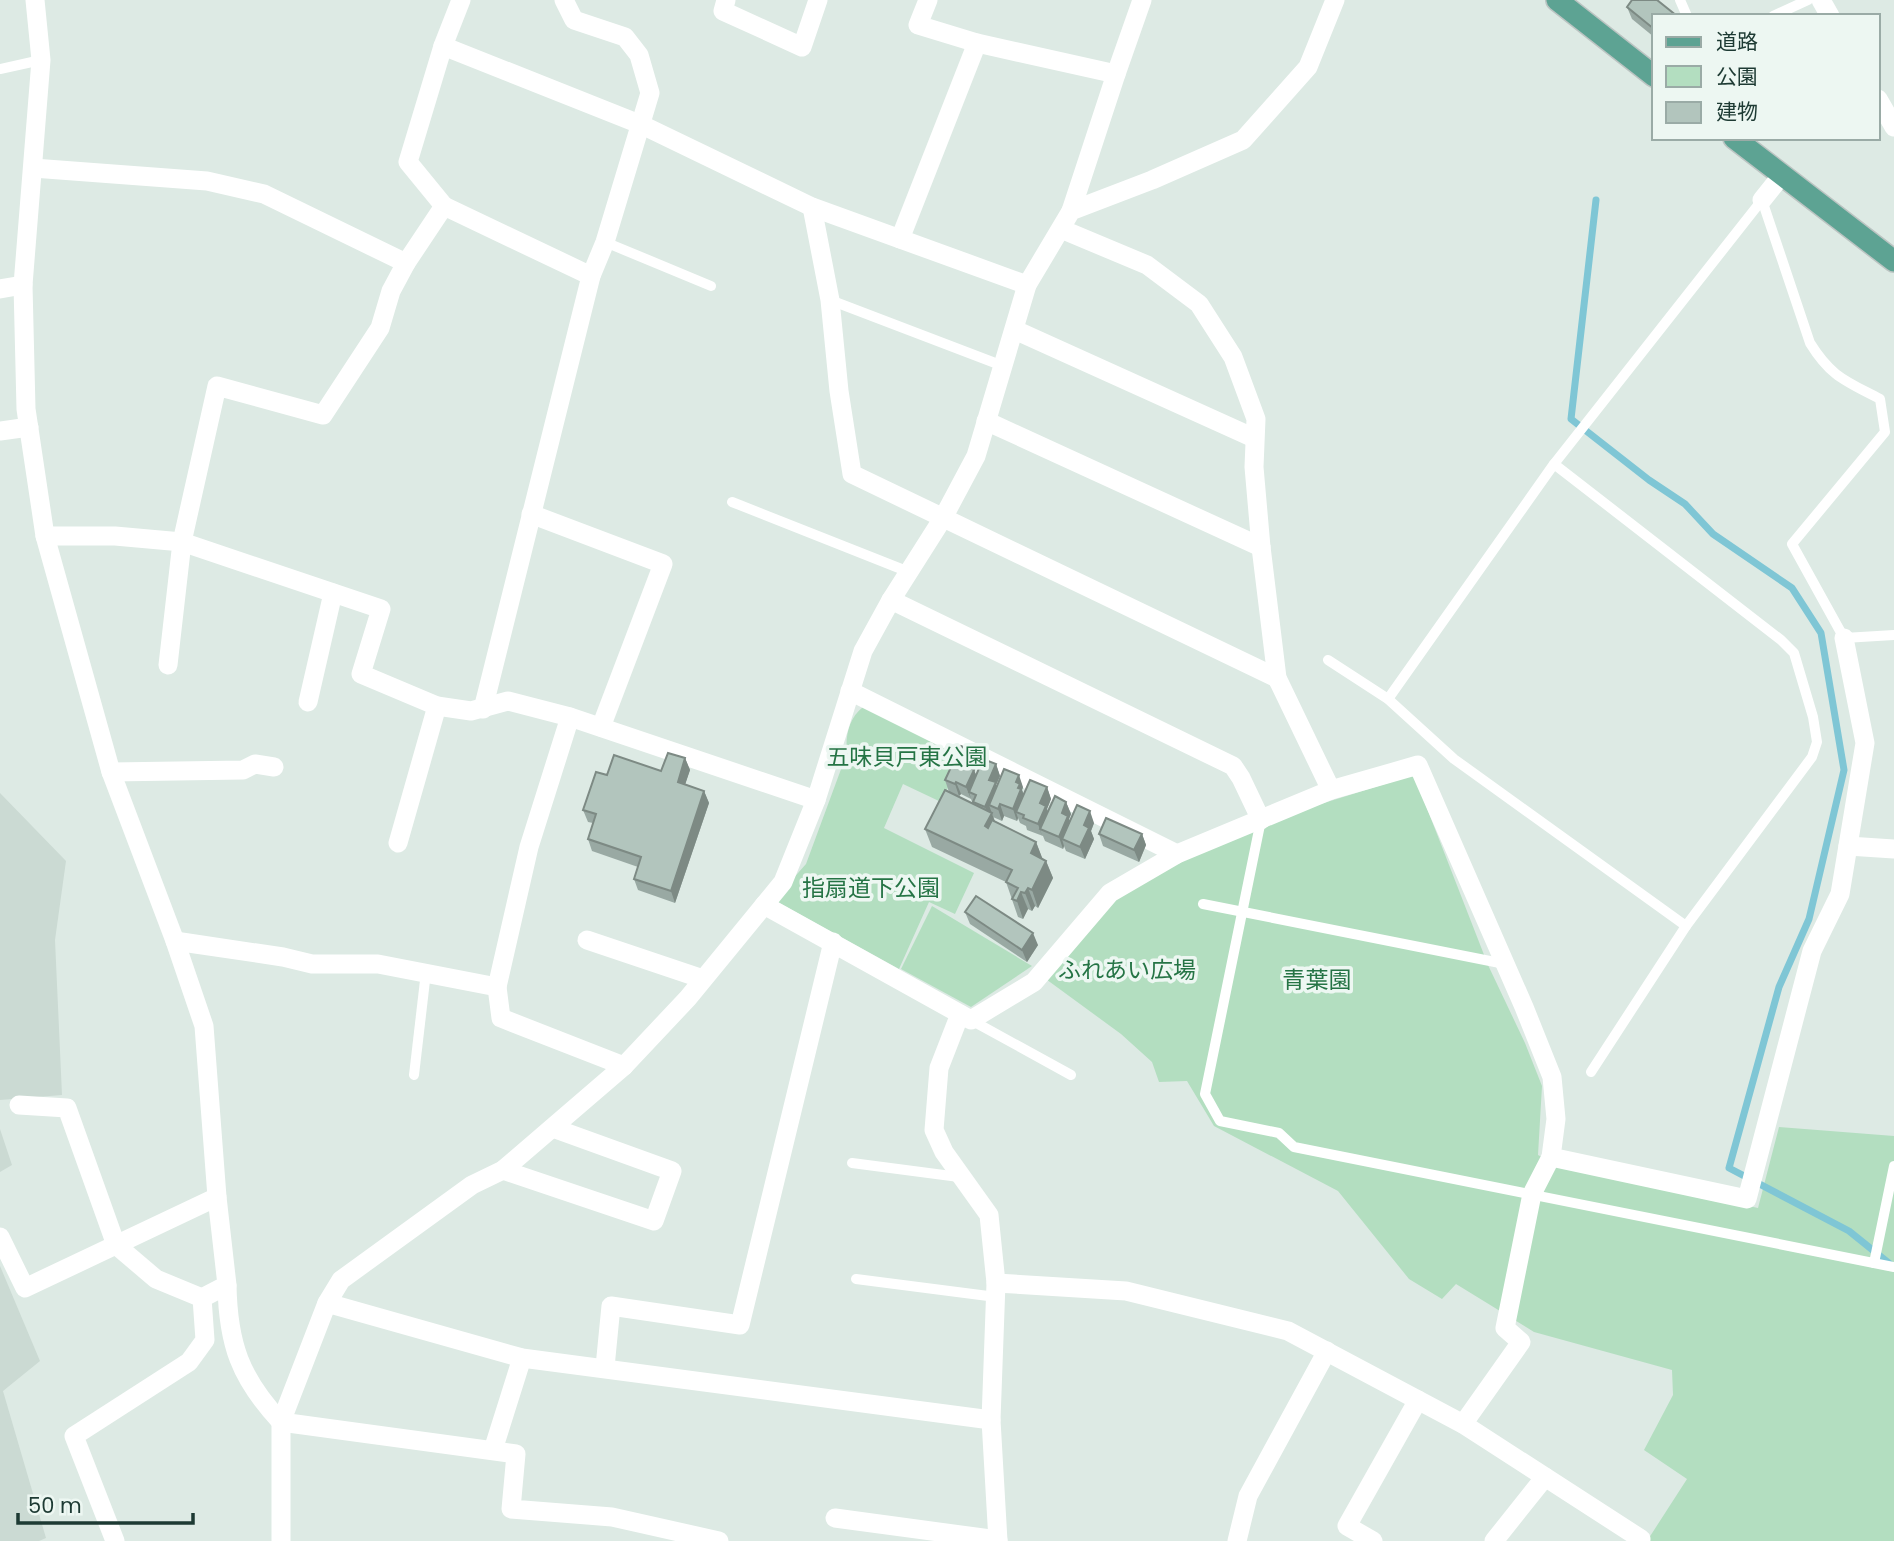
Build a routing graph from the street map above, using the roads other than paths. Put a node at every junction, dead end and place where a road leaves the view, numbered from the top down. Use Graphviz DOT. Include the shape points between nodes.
graph roads {
  1 [pos="35,0"];
  2 [pos="461,0"];
  3 [pos="564,0"];
  4 [pos="726,0"];
  5 [pos="818,0"];
  6 [pos="928,0"];
  7 [pos="1142,0"];
  8 [pos="1335,0"];
  9 [pos="1557,0"];
  10 [pos="1808,0"];
  11 [pos="1777,14"];
  12 [pos="977,43"];
  13 [pos="443,46"];
  14 [pos="41,60"];
  15 [pos="0,69"];
  16 [pos="1116,74"];
  17 [pos="1652,74"];
  18 [pos="1880,102"];
  19 [pos="642,125"];
  20 [pos="1894,127"];
  21 [pos="1741,142"];
  22 [pos="33,168"];
  23 [pos="1782,175"];
  24 [pos="1762,200"];
  25 [pos="444,206"];
  26 [pos="812,206"];
  27 [pos="1071,211"];
  28 [pos="1061,229"];
  29 [pos="900,239"];
  30 [pos="605,242"];
  31 [pos="1894,261"];
  32 [pos="406,263"];
  33 [pos="592,276"];
  34 [pos="23,285"];
  35 [pos="1027,285"];
  36 [pos="711,286"];
  37 [pos="0,289"];
  38 [pos="830,300"];
  39 [pos="1015,330"];
  40 [pos="1003,366"];
  41 [pos="986,421"];
  42 [pos="29,427"];
  43 [pos="0,430"];
  44 [pos="1254,438"];
  45 [pos="1553,464"];
  46 [pos="732,502"];
  47 [pos="531,514"];
  48 [pos="943,518"];
  49 [pos="45,536"];
  50 [pos="182,542"];
  51 [pos="1261,547"];
  52 [pos="909,572"];
  53 [pos="333,593"];
  54 [pos="891,600"];
  55 [pos="1894,635"];
  56 [pos="1844,638"];
  57 [pos="1328,660"];
  58 [pos="169,665"];
  59 [pos="1277,678"];
  60 [pos="850,691"];
  61 [pos="1388,699"];
  62 [pos="308,702"];
  63 [pos="437,706"];
  64 [pos="483,709"];
  65 [pos="570,717"];
  66 [pos="601,727"];
  67 [pos="274,767"];
  68 [pos="111,772"];
  69 [pos="1331,790"];
  70 [pos="816,800"];
  71 [pos="1261,820"];
  72 [pos="398,843"];
  73 [pos="1848,846"];
  74 [pos="1894,849"];
  75 [pos="1177,854"];
  76 [pos="1203,904"];
  77 [pos="764,905"];
  78 [pos="1242,912"];
  79 [pos="1686,926"];
  80 [pos="587,940"];
  81 [pos="175,941"];
  82 [pos="833,942"];
  83 [pos="1505,964"];
  84 [pos="426,972"];
  85 [pos="703,979"];
  86 [pos="497,987"];
  87 [pos="965,1017"];
  88 [pos="624,1066"];
  89 [pos="1591,1072"];
  90 [pos="1071,1075"];
  91 [pos="414,1076"];
  92 [pos="19,1105"];
  93 [pos="553,1128"];
  94 [pos="1551,1157"];
  95 [pos="852,1163"];
  96 [pos="1894,1166"];
  97 [pos="503,1170"];
  98 [pos="960,1177"];
  99 [pos="1532,1194"];
  100 [pos="217,1198"];
  101 [pos="0,1237"];
  102 [pos="116,1245"];
  103 [pos="1874,1263"];
  104 [pos="1894,1267"];
  105 [pos="856,1279"];
  106 [pos="227,1284"];
  107 [pos="996,1290"];
  108 [pos="202,1298"];
  109 [pos="327,1303"];
  110 [pos="1327,1351"];
  111 [pos="522,1357"];
  112 [pos="605,1367"];
  113 [pos="1418,1400"];
  114 [pos="991,1420"];
  115 [pos="281,1422"];
  116 [pos="1463,1424"];
  117 [pos="493,1450"];
  118 [pos="1545,1477"];
  119 [pos="835,1518"];
  120 [pos="1641,1539"];
  121 [pos="115,1541"];
  122 [pos="281,1541"];
  123 [pos="719,1541"];
  124 [pos="998,1541"];
  125 [pos="1237,1541"];
  126 [pos="1373,1541"];
  127 [pos="1494,1541"];
  1 -- 14 [label="street"];
  2 -- 13 [label="street"];
  3 -- 19 [label="street" via="574,20 625,37 639,55 650,93"];
  4 -- 5 [label="street" via="723,11 802,47"];
  6 -- 12 [label="street" via="918,25"];
  7 -- 16 [label="street"];
  8 -- 27 [label="street" via="1308,67 1243,140"];
  9 -- 17 [label="main road"];
  10 -- 11 [label="lane"];
  12 -- 16 [label="street"];
  12 -- 29 [label="street"];
  13 -- 19 [label="street"];
  13 -- 25 [label="street" via="408,162"];
  14 -- 15 [label="lane"];
  14 -- 22 [label="street"];
  16 -- 27 [label="street"];
  18 -- 20 [label="street"];
  19 -- 26 [label="street"];
  19 -- 30 [label="street"];
  21 -- 23 [label="main road"];
  22 -- 32 [label="street" via="207,181 264,194"];
  22 -- 34 [label="street"];
  23 -- 24 [label="street"];
  23 -- 31 [label="main road"];
  24 -- 45 [label="lane"];
  24 -- 56 [label="lane" via="1810,343 1839,377 1880,399 1885,432 1792,544"];
  25 -- 32 [label="street"];
  25 -- 33 [label="street"];
  26 -- 29 [label="street"];
  26 -- 38 [label="street"];
  27 -- 28 [label="street"];
  28 -- 35 [label="street"];
  28 -- 44 [label="street" via="1147,265 1199,304 1233,357 1256,419"];
  29 -- 35 [label="street"];
  30 -- 33 [label="street"];
  30 -- 36 [label="lane"];
  32 -- 50 [label="street" via="391,291 380,328 323,415 217,386"];
  33 -- 47 [label="street"];
  34 -- 37 [label="street"];
  34 -- 42 [label="street"];
  35 -- 39 [label="street"];
  38 -- 40 [label="lane"];
  38 -- 48 [label="street" via="852,474"];
  39 -- 40 [label="street"];
  39 -- 44 [label="street"];
  40 -- 41 [label="street"];
  41 -- 48 [label="street" via="976,456"];
  41 -- 51 [label="street"];
  42 -- 43 [label="street"];
  42 -- 49 [label="street"];
  44 -- 51 [label="street"];
  45 -- 61 [label="lane"];
  45 -- 79 [label="lane" via="1781,640 1794,653 1813,716 1817,742 1812,757"];
  46 -- 52 [label="lane"];
  47 -- 64 [label="street"];
  47 -- 66 [label="street" via="663,564"];
  48 -- 52 [label="street"];
  48 -- 59 [label="street"];
  49 -- 50 [label="street"];
  49 -- 68 [label="street"];
  50 -- 53 [label="street"];
  50 -- 58 [label="street"];
  51 -- 59 [label="street"];
  52 -- 54 [label="street"];
  53 -- 62 [label="street"];
  53 -- 63 [label="street" via="381,609 361,674"];
  54 -- 60 [label="street" via="863,651"];
  54 -- 71 [label="street" via="1233,766"];
  55 -- 56 [label="lane"];
  56 -- 73 [label="street" via="1865,743"];
  57 -- 61 [label="lane"];
  59 -- 69 [label="street"];
  60 -- 70 [label="street"];
  60 -- 75 [label="street"];
  61 -- 79 [label="lane" via="1454,759"];
  63 -- 64 [label="street" via="471,712"];
  63 -- 72 [label="street"];
  64 -- 65 [label="street" via="508,701"];
  65 -- 66 [label="street"];
  65 -- 86 [label="street" via="529,847"];
  66 -- 70 [label="street"];
  67 -- 68 [label="street" via="255,764 243,770"];
  68 -- 81 [label="street"];
  69 -- 71 [label="street"];
  69 -- 83 [label="street" via="1418,765"];
  70 -- 77 [label="street" via="783,882"];
  71 -- 75 [label="street"];
  71 -- 78 [label="lane"];
  73 -- 74 [label="street"];
  73 -- 94 [label="street" via="1840,894 1812,951 1747,1199"];
  75 -- 87 [label="street" via="1110,892 1034,982"];
  76 -- 78 [label="lane"];
  77 -- 82 [label="street"];
  77 -- 85 [label="street"];
  78 -- 83 [label="lane"];
  78 -- 99 [label="lane" via="1205,1094 1220,1121 1279,1133 1294,1147"];
  79 -- 89 [label="lane"];
  80 -- 85 [label="street"];
  81 -- 84 [label="street" via="312,964 378,964"];
  81 -- 100 [label="street" via="204,1026"];
  82 -- 87 [label="street"];
  82 -- 112 [label="street" via="740,1325 611,1306"];
  83 -- 94 [label="street" via="1552,1077 1556,1118"];
  84 -- 86 [label="street"];
  84 -- 91 [label="lane"];
  85 -- 88 [label="street"];
  86 -- 88 [label="street" via="501,1018"];
  87 -- 90 [label="lane"];
  87 -- 98 [label="street" via="939,1068 934,1130"];
  88 -- 93 [label="street"];
  92 -- 102 [label="street" via="67,1108"];
  93 -- 97 [label="street"];
  93 -- 97 [label="street" via="672,1171 654,1221"];
  94 -- 99 [label="street"];
  95 -- 98 [label="lane"];
  96 -- 103 [label="lane"];
  97 -- 109 [label="street" via="472,1185 341,1280"];
  98 -- 107 [label="street" via="989,1215"];
  99 -- 103 [label="lane"];
  99 -- 116 [label="street" via="1505,1328 1521,1342"];
  100 -- 102 [label="street"];
  100 -- 106 [label="street"];
  101 -- 102 [label="street" via="25,1288"];
  102 -- 108 [label="street" via="156,1279"];
  103 -- 104 [label="lane"];
  105 -- 107 [label="lane"];
  106 -- 108 [label="street"];
  106 -- 115 [label="street" via="228,1321 239,1364"];
  107 -- 110 [label="street" via="1126,1291 1288,1331"];
  107 -- 114 [label="street"];
  108 -- 121 [label="street" via="205,1340 189,1362 74,1436"];
  109 -- 111 [label="street"];
  109 -- 115 [label="street"];
  110 -- 113 [label="street"];
  110 -- 125 [label="street" via="1248,1496"];
  111 -- 112 [label="street"];
  111 -- 117 [label="street"];
  112 -- 114 [label="street"];
  113 -- 116 [label="street"];
  113 -- 126 [label="street" via="1347,1526"];
  114 -- 124 [label="street"];
  115 -- 117 [label="street"];
  115 -- 122 [label="street"];
  116 -- 118 [label="street"];
  117 -- 123 [label="street" via="516,1454 511,1509 612,1517"];
  118 -- 120 [label="street"];
  118 -- 127 [label="street"];
  119 -- 124 [label="street"];
}
